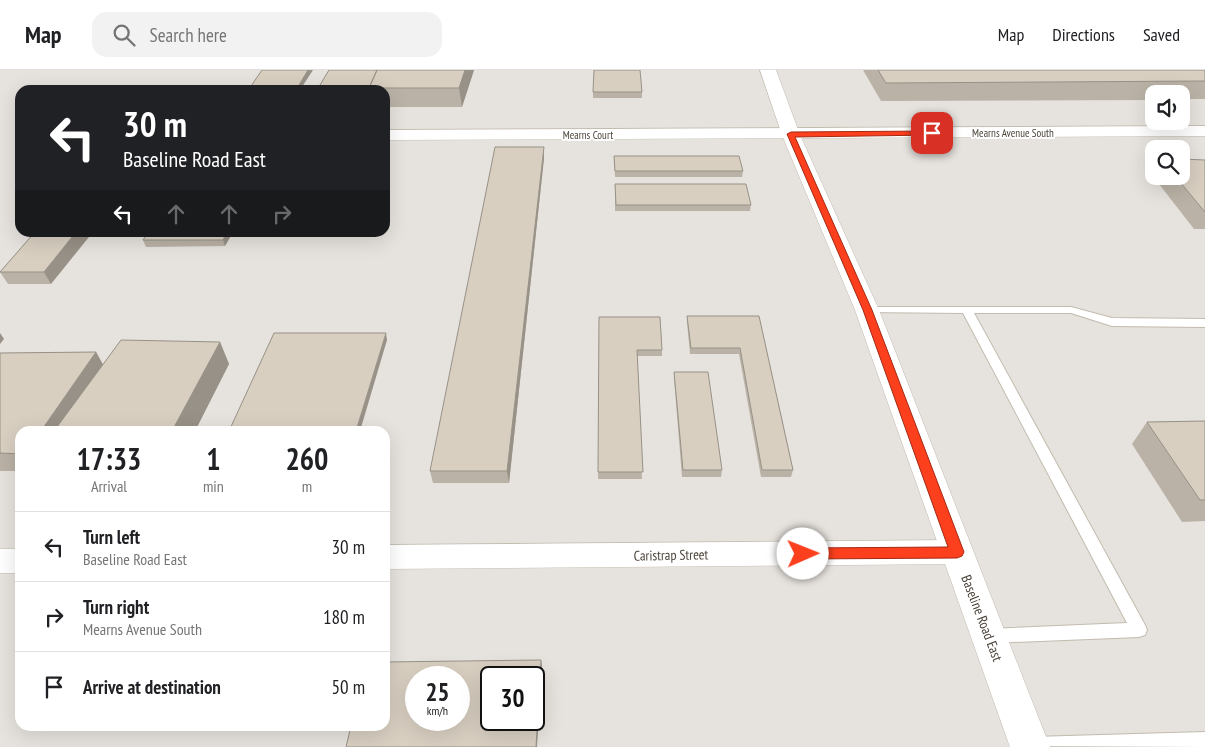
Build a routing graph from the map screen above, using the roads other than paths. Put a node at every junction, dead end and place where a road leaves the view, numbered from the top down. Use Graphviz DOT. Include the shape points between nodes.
graph roads {
  1 [pos="768,70"];
  2 [pos="1205,131"];
  3 [pos="791,134"];
  4 [pos="390,135"];
  5 [pos="868,310"];
  6 [pos="967,310"];
  7 [pos="1205,323"];
  8 [pos="957,552"];
  9 [pos="390,557"];
  10 [pos="0,561"];
  11 [pos="15,561"];
  12 [pos="989,636"];
  13 [pos="1205,741"];
  14 [pos="1030,747"];
  1 -- 3 [label="street, Baseline Road East"];
  2 -- 3 [label="street, Mearns Avenue South"];
  3 -- 4 [label="street, Mearns Court"];
  3 -- 5 [label="street, Baseline Road East"];
  5 -- 6 [label="lane"];
  5 -- 8 [label="street, Baseline Road East"];
  6 -- 7 [label="lane" via="1070,310 1112,322"];
  6 -- 12 [label="lane" via="1139,630"];
  8 -- 9 [label="street, Caristrap Street"];
  8 -- 12 [label="street, Baseline Road East"];
  10 -- 11 [label="street"];
  12 -- 14 [label="street, Baseline Road East"];
  13 -- 14 [label="lane"];
}
